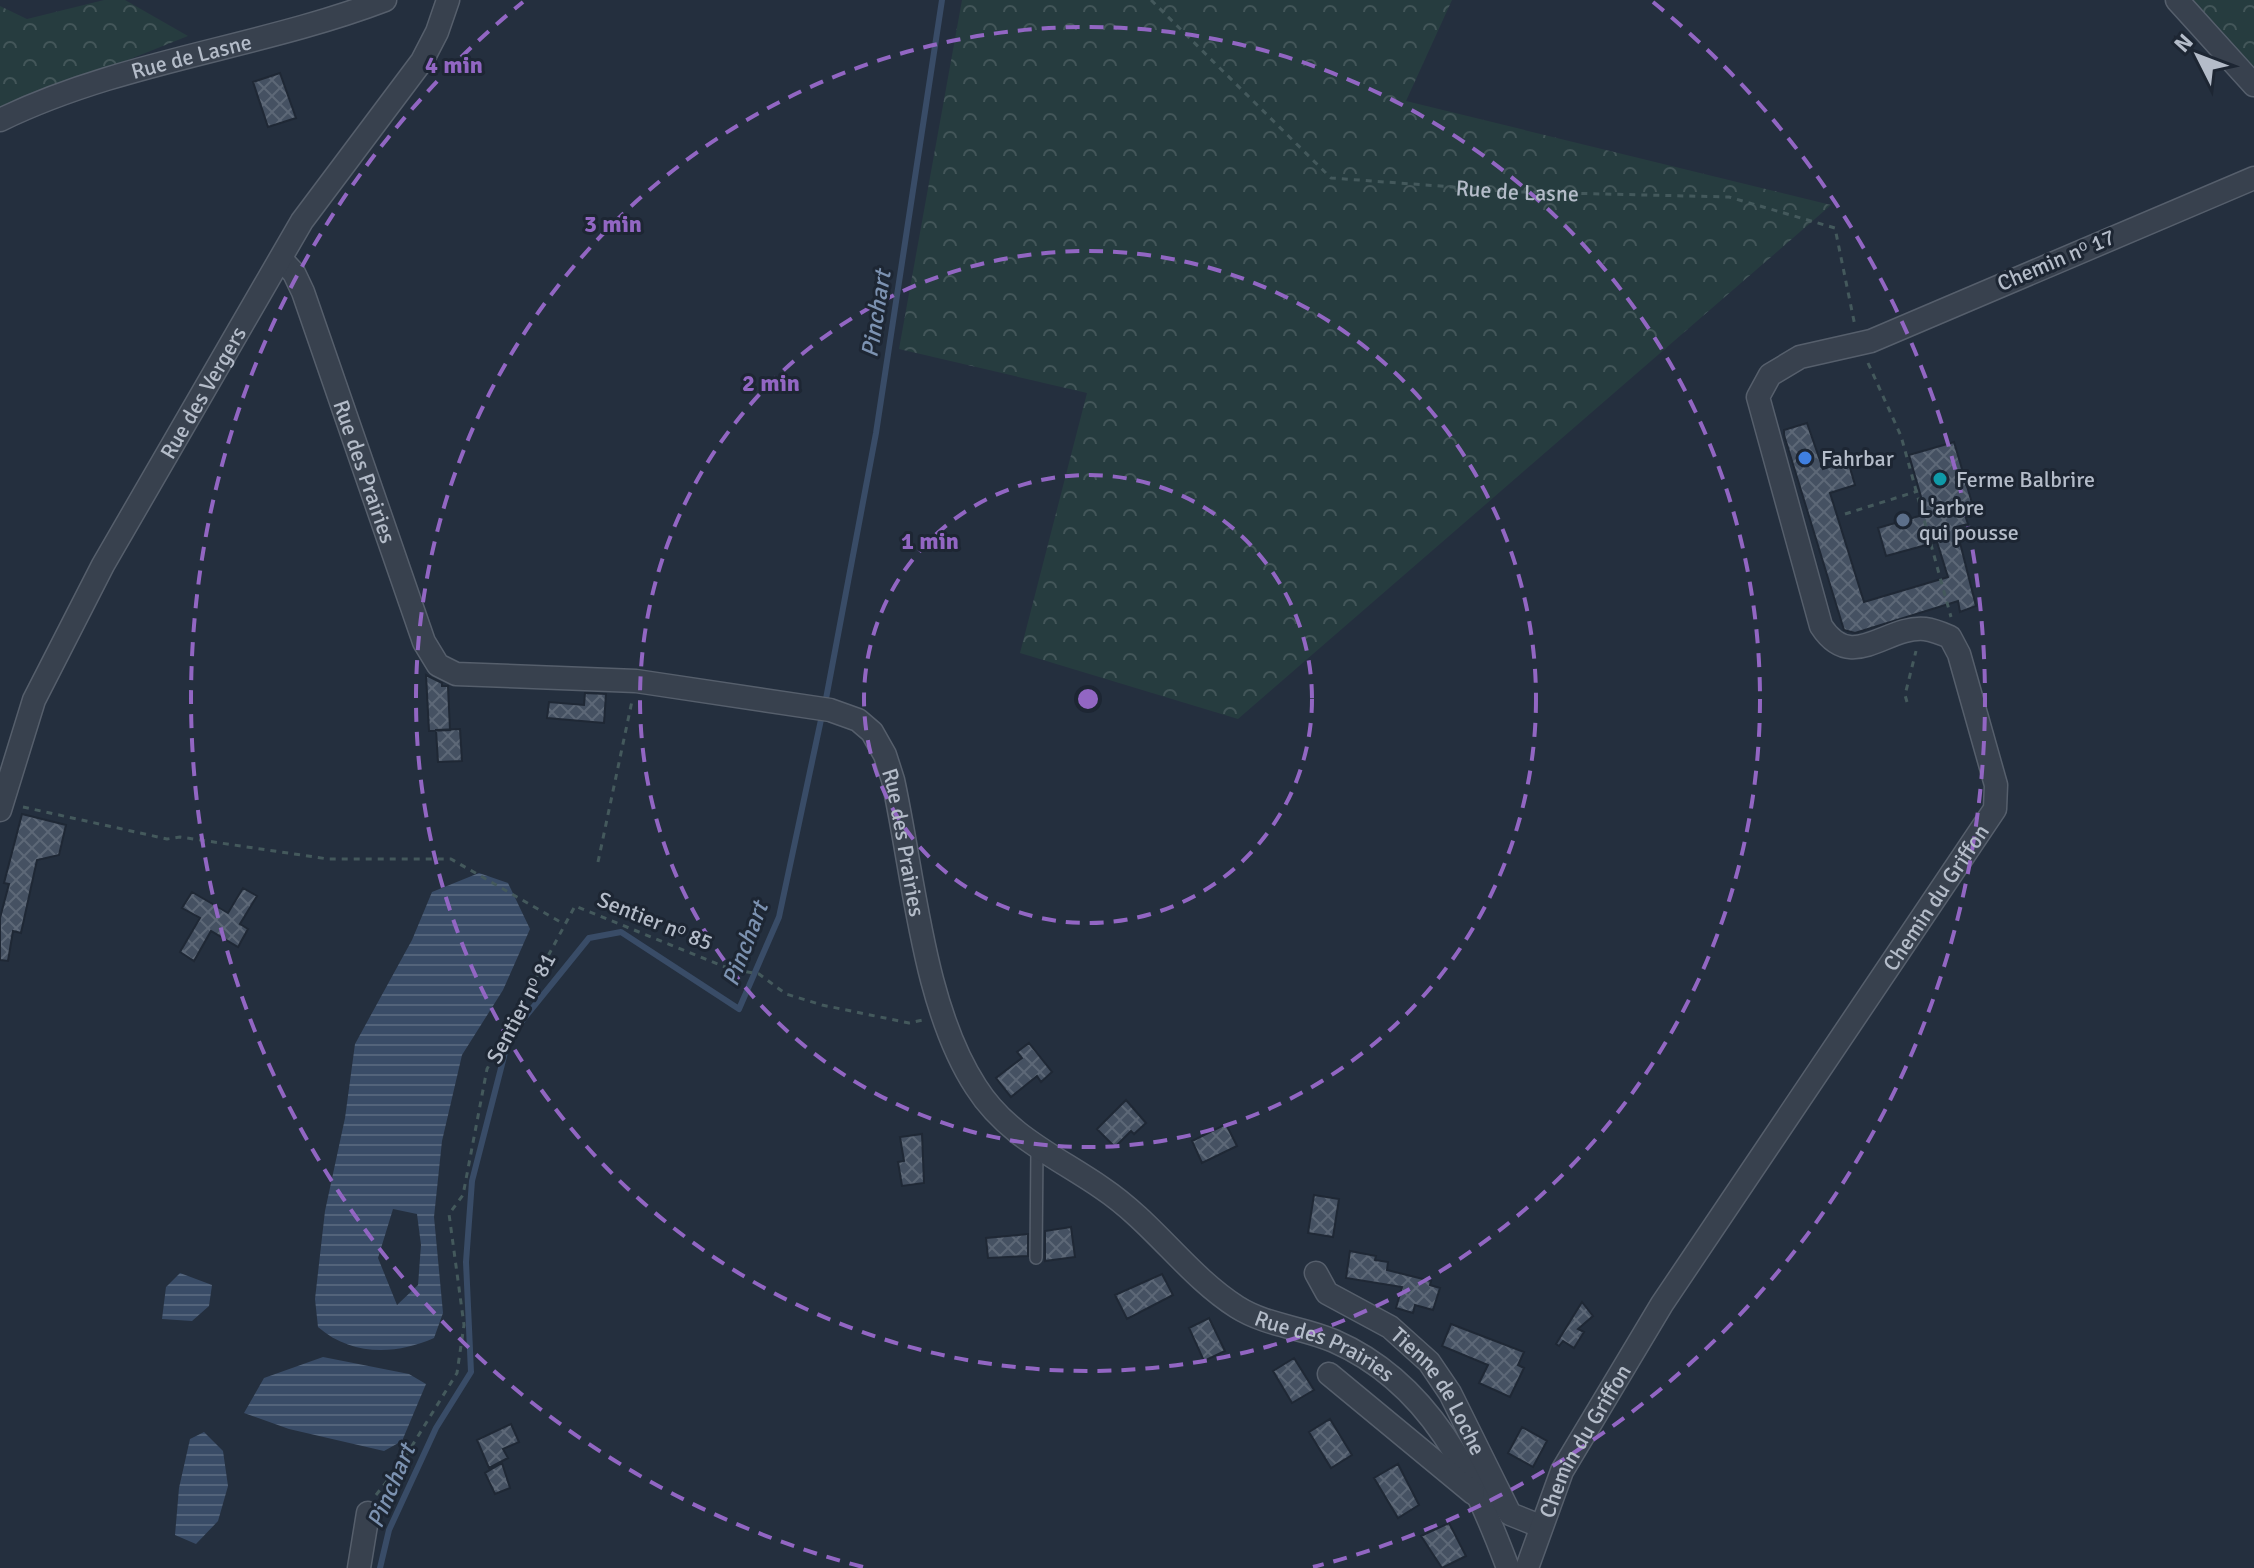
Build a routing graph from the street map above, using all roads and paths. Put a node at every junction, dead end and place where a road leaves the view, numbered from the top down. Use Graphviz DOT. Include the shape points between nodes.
graph roads {
  1 [pos="385,0"];
  2 [pos="448,0"];
  3 [pos="1151,0"];
  4 [pos="2177,0"];
  5 [pos="2254,85"];
  6 [pos="0,120"];
  7 [pos="2254,178"];
  8 [pos="281,259"];
  9 [pos="1859,343"];
  10 [pos="1918,491"];
  11 [pos="1845,514"];
  12 [pos="1910,632"];
  13 [pos="1950,637"];
  14 [pos="636,681"];
  15 [pos="1907,702"];
  16 [pos="1,806"];
  17 [pos="598,862"];
  18 [pos="565,924"];
  19 [pos="557,941"];
  20 [pos="943,1018"];
  21 [pos="1037,1148"];
  22 [pos="1036,1258"];
  23 [pos="1316,1273"];
  24 [pos="1329,1374"];
  25 [pos="1481,1500"];
  26 [pos="368,1513"];
  27 [pos="1540,1526"];
  28 [pos="359,1568"];
  29 [pos="1508,1568"];
  30 [pos="1527,1568"];
  1 -- 6 [label="street, Rue de Lasne" via="114,77"];
  2 -- 8 [label="street, Rue des Vergers" via="422,61 302,221"];
  3 -- 9 [label="path, Rue de Lasne" via="1331,178 1521,192 1729,197 1835,228"];
  4 -- 5 [label="street"];
  7 -- 9 [label="street, Chemin nᵒ 17"];
  8 -- 14 [label="street, Rue des Prairies" via="303,292 429,655 447,670 467,675"];
  8 -- 16 [label="street, Rue des Vergers" via="57,649 34,700"];
  9 -- 10 [label="path" via="1901,436"];
  9 -- 12 [label="street" via="1800,357 1770,375 1758,397 1821,626 1831,641 1849,648"];
  10 -- 11 [label="path"];
  10 -- 13 [label="path" via="1948,604"];
  12 -- 13 [label="street" via="1924,628"];
  12 -- 15 [label="path" via="1916,661"];
  13 -- 27 [label="street, Chemin du Griffon" via="1996,785 1995,809 1662,1304 1562,1471"];
  14 -- 17 [label="path"];
  14 -- 20 [label="street, Rue des Prairies" via="821,708 864,724 885,755"];
  16 -- 18 [label="path" via="167,839 328,859 451,859"];
  18 -- 19 [label="path, Sentier nᵒ 85"];
  18 -- 20 [label="path, Sentier nᵒ 85" via="575,906 662,943 759,974 786,994 822,1005 909,1023"];
  19 -- 26 [label="path, Sentier nᵒ 81" via="487,1069 463,1195 449,1214 464,1325 457,1373"];
  20 -- 21 [label="street, Rue des Prairies" via="978,1090 1004,1122"];
  21 -- 22 [label="lane"];
  21 -- 25 [label="street, Rue des Prairies" via="1125,1204 1235,1306 1251,1316 1330,1339 1384,1368 1436,1423"];
  23 -- 27 [label="street, Tienne de Loche" via="1327,1293 1390,1327 1429,1362 1510,1514"];
  24 -- 25 [label="street"];
  25 -- 29 [label="street, Rue des Prairies"];
  26 -- 28 [label="street"];
  27 -- 30 [label="street, Chemin du Griffon"];
}
